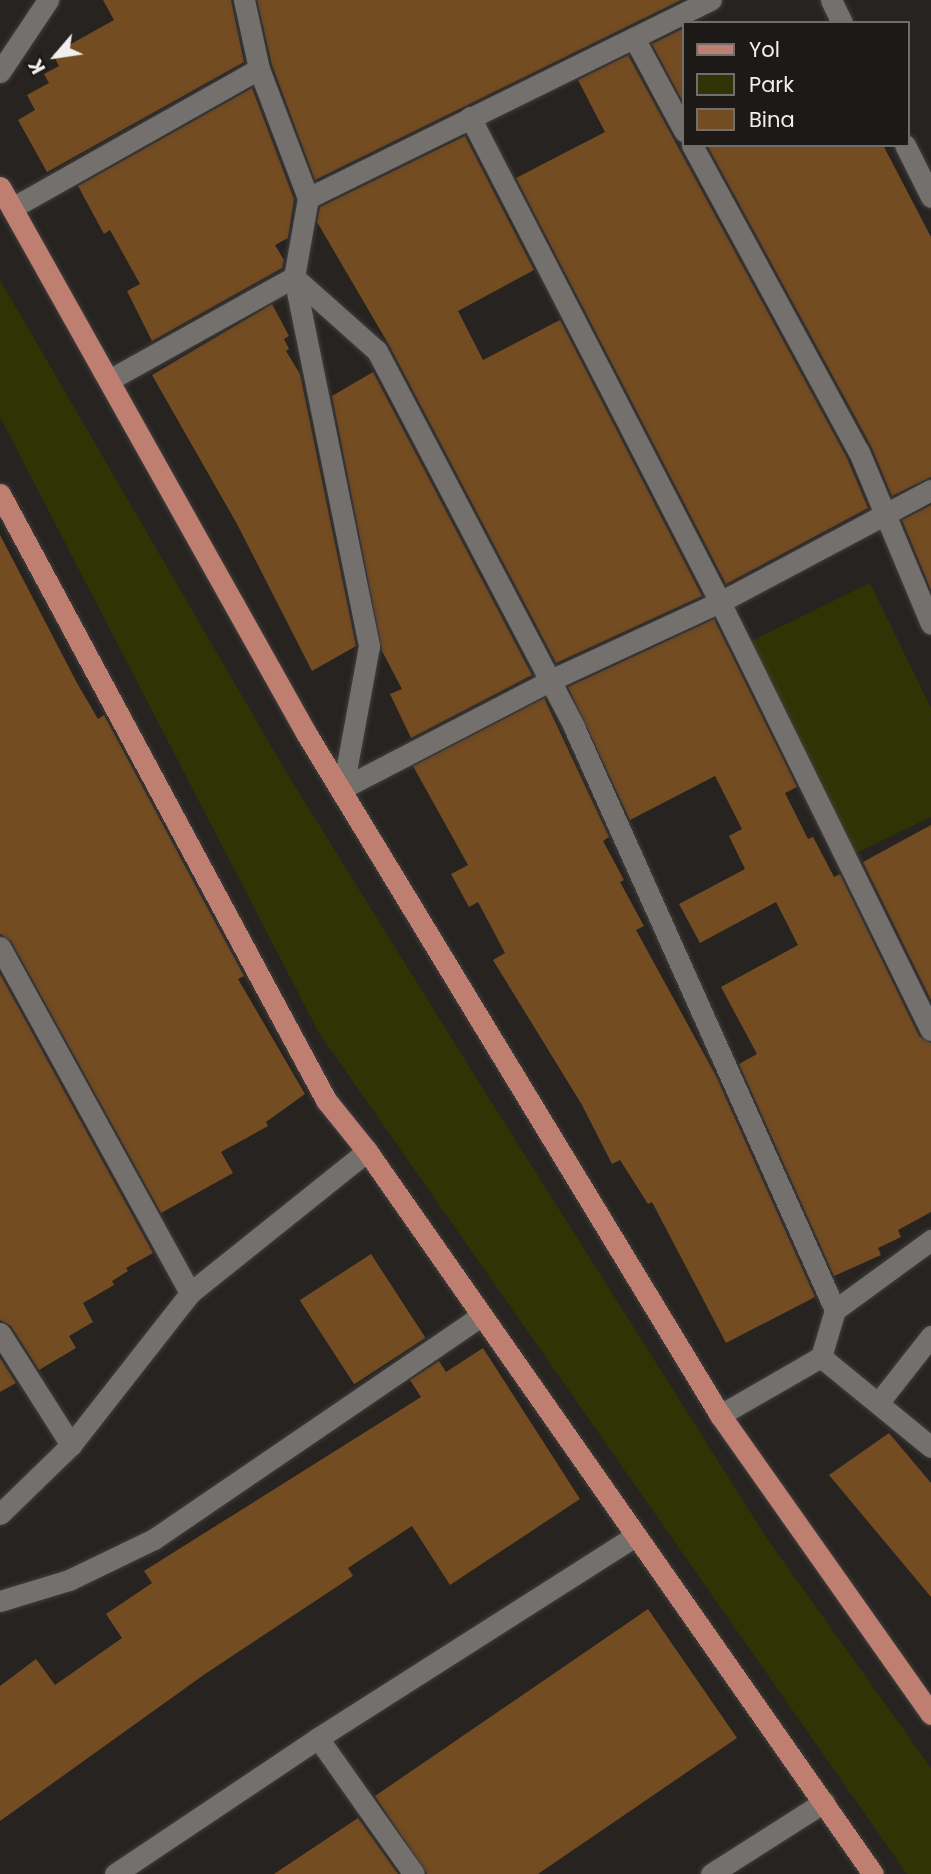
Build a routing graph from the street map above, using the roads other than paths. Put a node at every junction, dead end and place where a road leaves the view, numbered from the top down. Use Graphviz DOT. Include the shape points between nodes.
graph roads {
  1 [pos="48,0"];
  2 [pos="712,0"];
  3 [pos="831,0"];
  4 [pos="250,3"];
  5 [pos="841,21"];
  6 [pos="634,38"];
  7 [pos="259,69"];
  8 [pos="0,72"];
  9 [pos="470,117"];
  10 [pos="682,127"];
  11 [pos="693,147"];
  12 [pos="906,147"];
  13 [pos="0,187"];
  14 [pos="931,197"];
  15 [pos="308,198"];
  16 [pos="12,208"];
  17 [pos="294,277"];
  18 [pos="109,380"];
  19 [pos="931,490"];
  20 [pos="2,505"];
  21 [pos="884,514"];
  22 [pos="720,602"];
  23 [pos="931,624"];
  24 [pos="551,680"];
  25 [pos="343,789"];
  26 [pos="0,947"];
  27 [pos="931,1030"];
  28 [pos="367,1151"];
  29 [pos="931,1240"];
  30 [pos="190,1293"];
  31 [pos="835,1310"];
  32 [pos="481,1316"];
  33 [pos="0,1333"];
  34 [pos="931,1336"];
  35 [pos="821,1357"];
  36 [pos="879,1402"];
  37 [pos="720,1415"];
  38 [pos="71,1445"];
  39 [pos="931,1447"];
  40 [pos="0,1514"];
  41 [pos="635,1537"];
  42 [pos="0,1601"];
  43 [pos="931,1714"];
  44 [pos="318,1738"];
  45 [pos="824,1802"];
  46 [pos="116,1874"];
  47 [pos="414,1874"];
  48 [pos="711,1874"];
  49 [pos="873,1874"];
  1 -- 8 [label="street"];
  2 -- 6 [label="street"];
  3 -- 5 [label="street"];
  4 -- 7 [label="street"];
  6 -- 9 [label="street"];
  6 -- 10 [label="street"];
  7 -- 15 [label="street"];
  7 -- 16 [label="street"];
  9 -- 15 [label="street"];
  9 -- 22 [label="street"];
  11 -- 21 [label="street" via="859,452"];
  12 -- 14 [label="street"];
  13 -- 16 [label="main road"];
  15 -- 17 [label="street"];
  16 -- 18 [label="main road"];
  17 -- 18 [label="street"];
  17 -- 24 [label="street" via="377,351"];
  17 -- 25 [label="street" via="369,646"];
  18 -- 25 [label="main road" via="306,733"];
  19 -- 21 [label="street"];
  20 -- 28 [label="main road" via="326,1100"];
  21 -- 22 [label="street"];
  21 -- 23 [label="street"];
  22 -- 24 [label="street"];
  22 -- 27 [label="street"];
  24 -- 25 [label="street"];
  24 -- 31 [label="street"];
  25 -- 37 [label="main road"];
  26 -- 30 [label="street"];
  28 -- 30 [label="street"];
  28 -- 32 [label="main road"];
  29 -- 31 [label="street"];
  30 -- 38 [label="street"];
  31 -- 35 [label="street"];
  32 -- 41 [label="main road"];
  32 -- 42 [label="street" via="154,1539 69,1580"];
  33 -- 38 [label="street"];
  34 -- 36 [label="street"];
  35 -- 36 [label="street"];
  35 -- 37 [label="street"];
  36 -- 39 [label="street"];
  37 -- 43 [label="main road"];
  38 -- 40 [label="street"];
  41 -- 44 [label="street"];
  41 -- 45 [label="main road"];
  44 -- 46 [label="street"];
  44 -- 47 [label="street"];
  45 -- 48 [label="street"];
  45 -- 49 [label="main road"];
}
